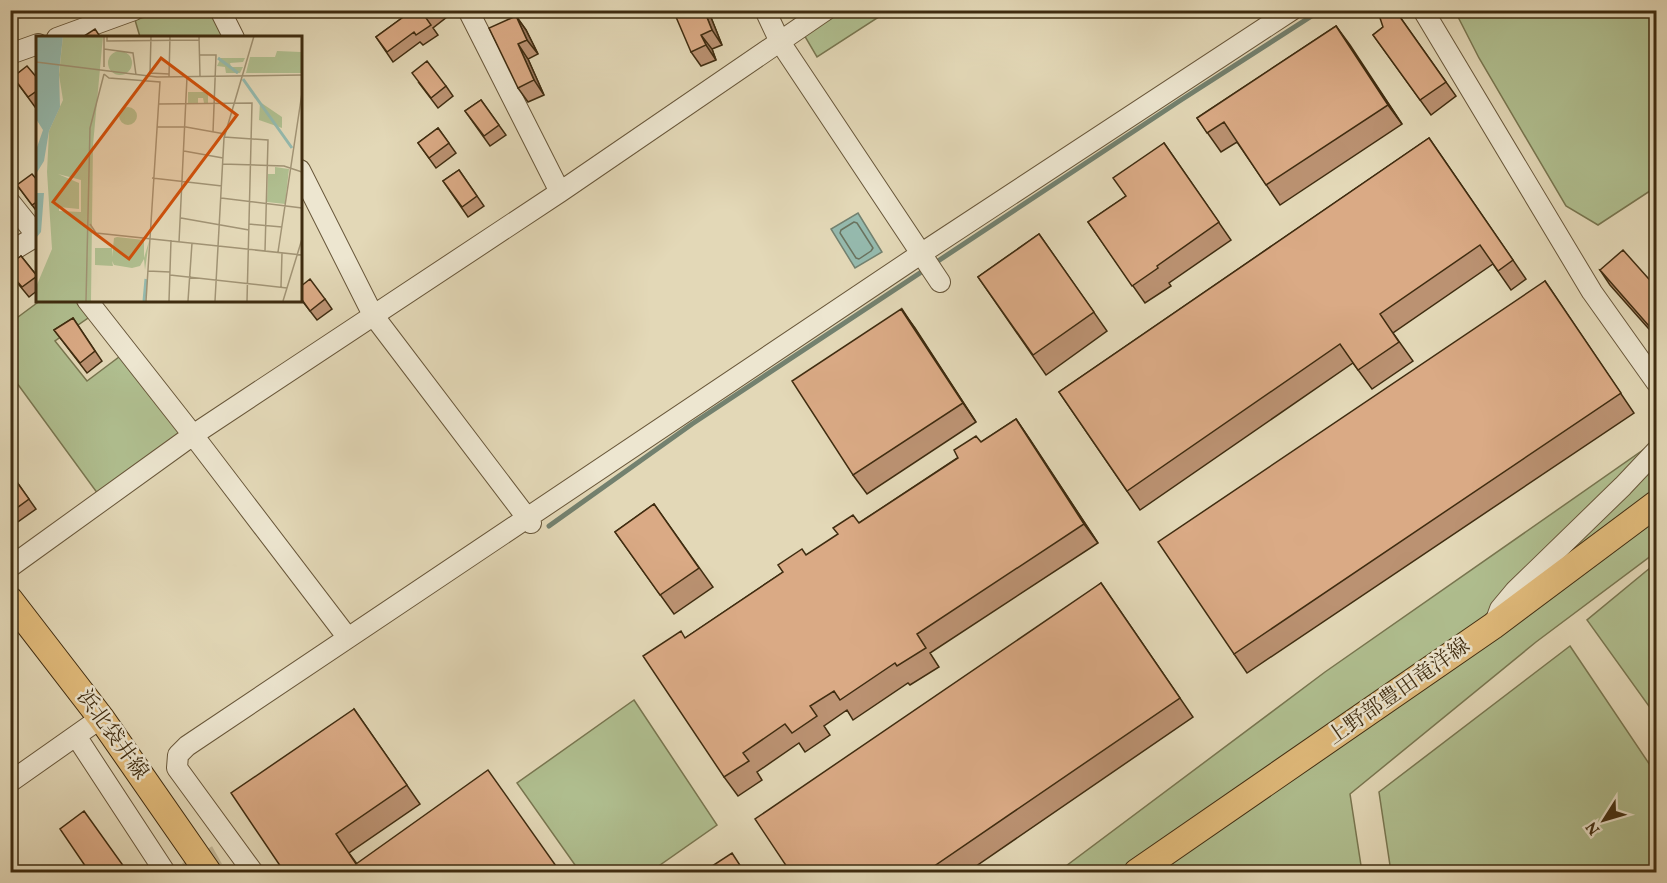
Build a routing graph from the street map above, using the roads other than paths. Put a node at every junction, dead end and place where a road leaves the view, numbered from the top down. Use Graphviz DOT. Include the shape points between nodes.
graph roads {
  1 [pos="134,10"];
  2 [pos="220,10"];
  3 [pos="468,10"];
  4 [pos="765,10"];
  5 [pos="826,10"];
  6 [pos="1292,10"];
  7 [pos="1423,10"];
  8 [pos="62,36"];
  9 [pos="233,36"];
  10 [pos="780,42"];
  11 [pos="36,45"];
  12 [pos="10,54"];
  13 [pos="302,174"];
  14 [pos="560,192"];
  15 [pos="10,202"];
  16 [pos="36,235"];
  17 [pos="36,237"];
  18 [pos="10,252"];
  19 [pos="924,256"];
  20 [pos="940,282"];
  21 [pos="89,302"];
  22 [pos="373,315"];
  23 [pos="1656,382"];
  24 [pos="193,435"];
  25 [pos="1656,451"];
  26 [pos="1656,504"];
  27 [pos="530,520"];
  28 [pos="10,567"];
  29 [pos="10,600"];
  30 [pos="1493,626"];
  31 [pos="348,638"];
  32 [pos="101,718"];
  33 [pos="76,736"];
  34 [pos="10,782"];
  35 [pos="219,857"];
  36 [pos="165,873"];
  37 [pos="253,873"];
  38 [pos="1137,873"];
  1 -- 8 [label="street"];
  2 -- 9 [label="street"];
  3 -- 14 [label="street"];
  4 -- 10 [label="street"];
  5 -- 10 [label="street"];
  6 -- 19 [label="street"];
  7 -- 23 [label="street" via="1592,292"];
  10 -- 14 [label="street"];
  10 -- 19 [label="street"];
  11 -- 12 [label="street"];
  13 -- 22 [label="street"];
  14 -- 22 [label="street"];
  15 -- 16 [label="street"];
  17 -- 18 [label="street"];
  19 -- 20 [label="street"];
  19 -- 27 [label="street"];
  21 -- 24 [label="street"];
  22 -- 24 [label="street"];
  22 -- 27 [label="street"];
  24 -- 28 [label="street"];
  24 -- 31 [label="street"];
  25 -- 30 [label="street" via="1515,591 1500,609"];
  26 -- 30 [label="main road, 上野部豊田竜洋線"];
  27 -- 31 [label="street"];
  29 -- 32 [label="main road, 浜北袋井線"];
  30 -- 38 [label="main road, 上野部豊田竜洋線"];
  31 -- 35 [label="street" via="178,755 177,768"];
  32 -- 33 [label="street"];
  32 -- 35 [label="main road, 浜北袋井線"];
  33 -- 34 [label="street"];
  33 -- 36 [label="street"];
  35 -- 37 [label="street"];
}
